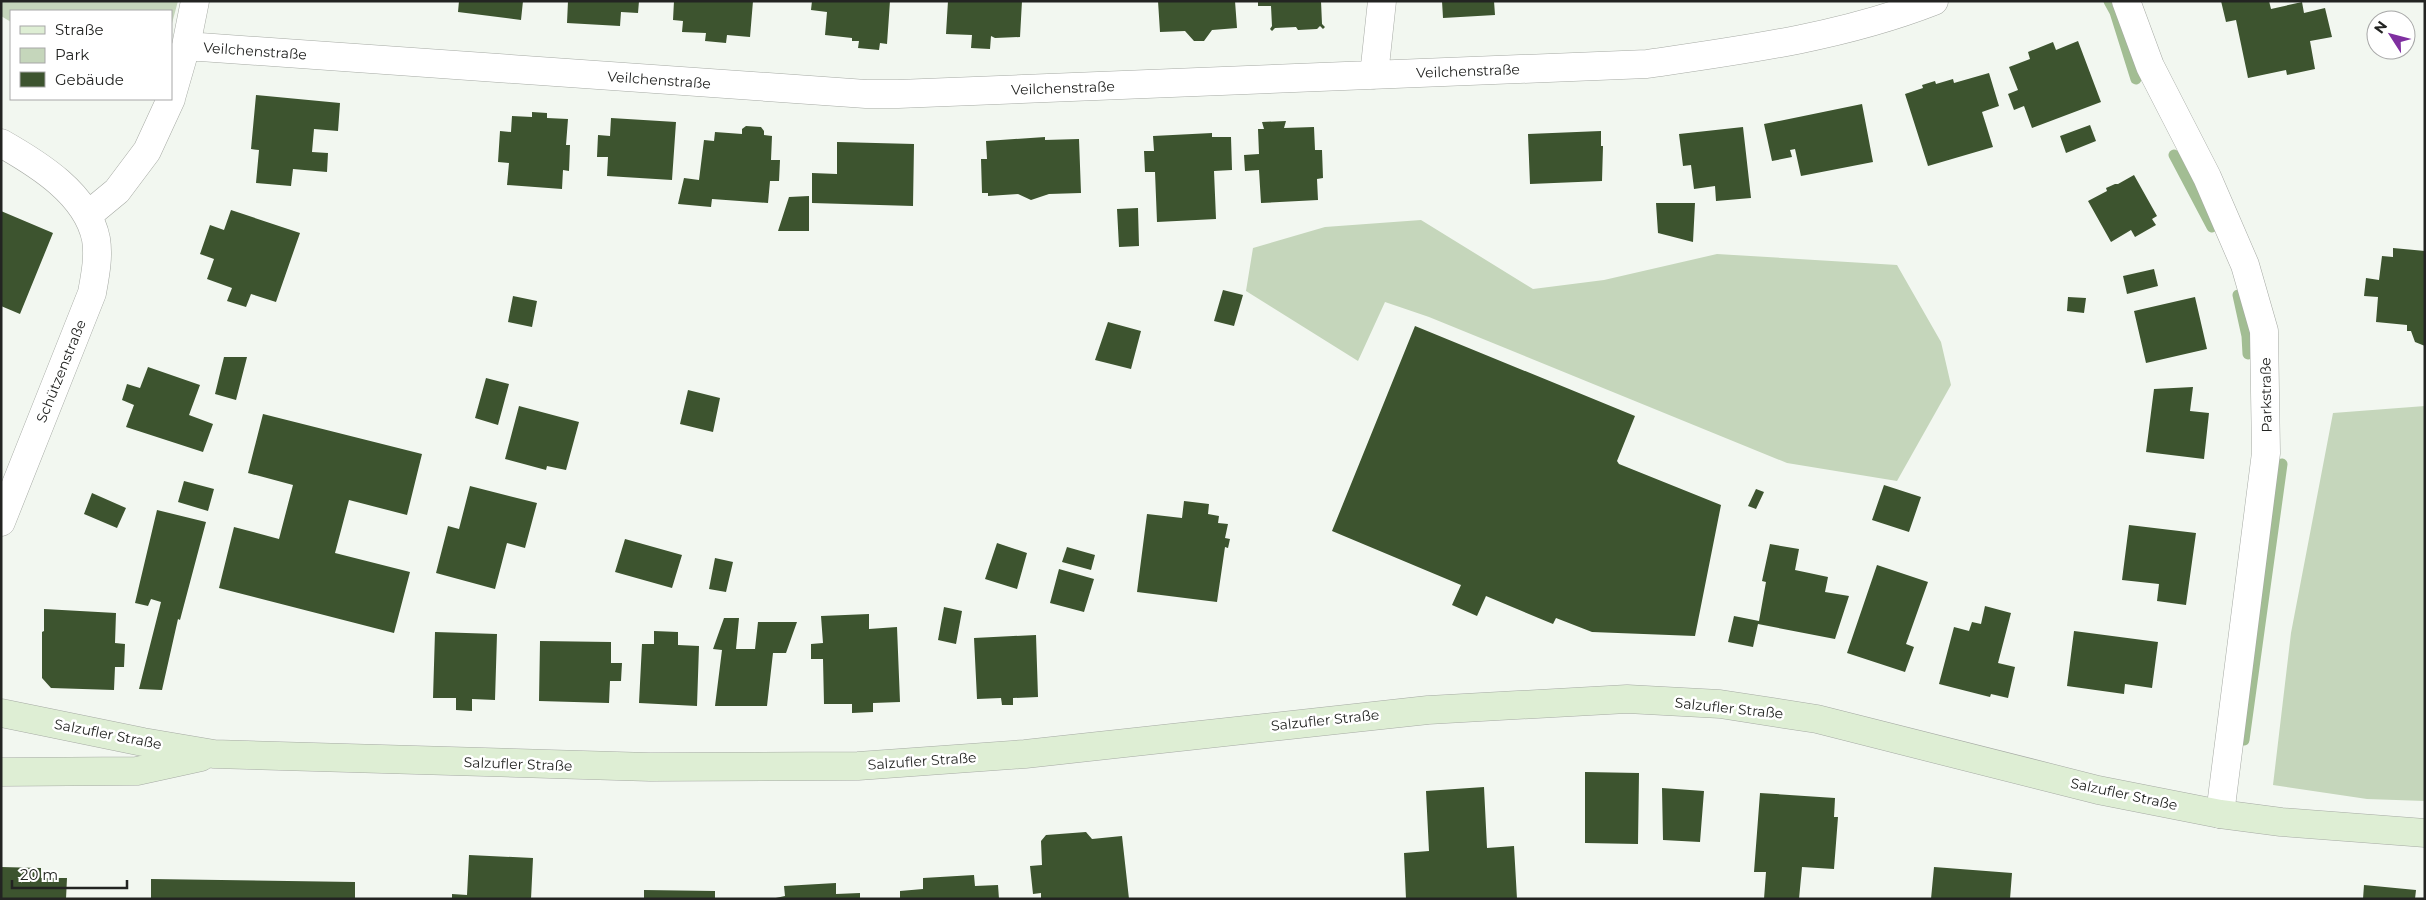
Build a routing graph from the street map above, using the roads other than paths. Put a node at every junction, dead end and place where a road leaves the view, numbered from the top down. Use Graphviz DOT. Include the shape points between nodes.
graph roads {
  1 [pos="195,1"];
  2 [pos="1382,1"];
  3 [pos="1934,1"];
  4 [pos="2126,1"];
  5 [pos="186,46"];
  6 [pos="1374,75"];
  7 [pos="172,95"];
  8 [pos="170,100"];
  9 [pos="1,142"];
  10 [pos="88,215"];
  11 [pos="1,522"];
  12 [pos="1,713"];
  13 [pos="214,754"];
  14 [pos="1,772"];
  15 [pos="2220,814"];
  16 [pos="2425,832"];
  1 -- 5 [label="street"];
  2 -- 6 [label="street"];
  3 -- 6 [label="street, Veilchenstraße" via="1891,18 1765,48 1647,64"];
  4 -- 15 [label="street, Parkstraße" via="2150,66 2207,177 2245,265 2264,330 2266,453"];
  5 -- 6 [label="street, Veilchenstraße" via="866,94"];
  5 -- 7 [label="street"];
  8 -- 10 [label="street" via="147,151 117,191"];
  9 -- 10 [label="street" via="67,190"];
  10 -- 11 [label="street, Schützenstraße" via="96,240 92,293"];
  12 -- 13 [label="main road, Salzufler Straße"];
  13 -- 14 [label="main road, Salzufler Straße" via="137,771"];
  13 -- 15 [label="main road, Salzufler Straße" via="650,767 858,766 1025,754 1428,710 1627,699 1720,704 1817,719 2098,790"];
  15 -- 16 [label="main road, Salzufler Straße" via="2281,822"];
}
